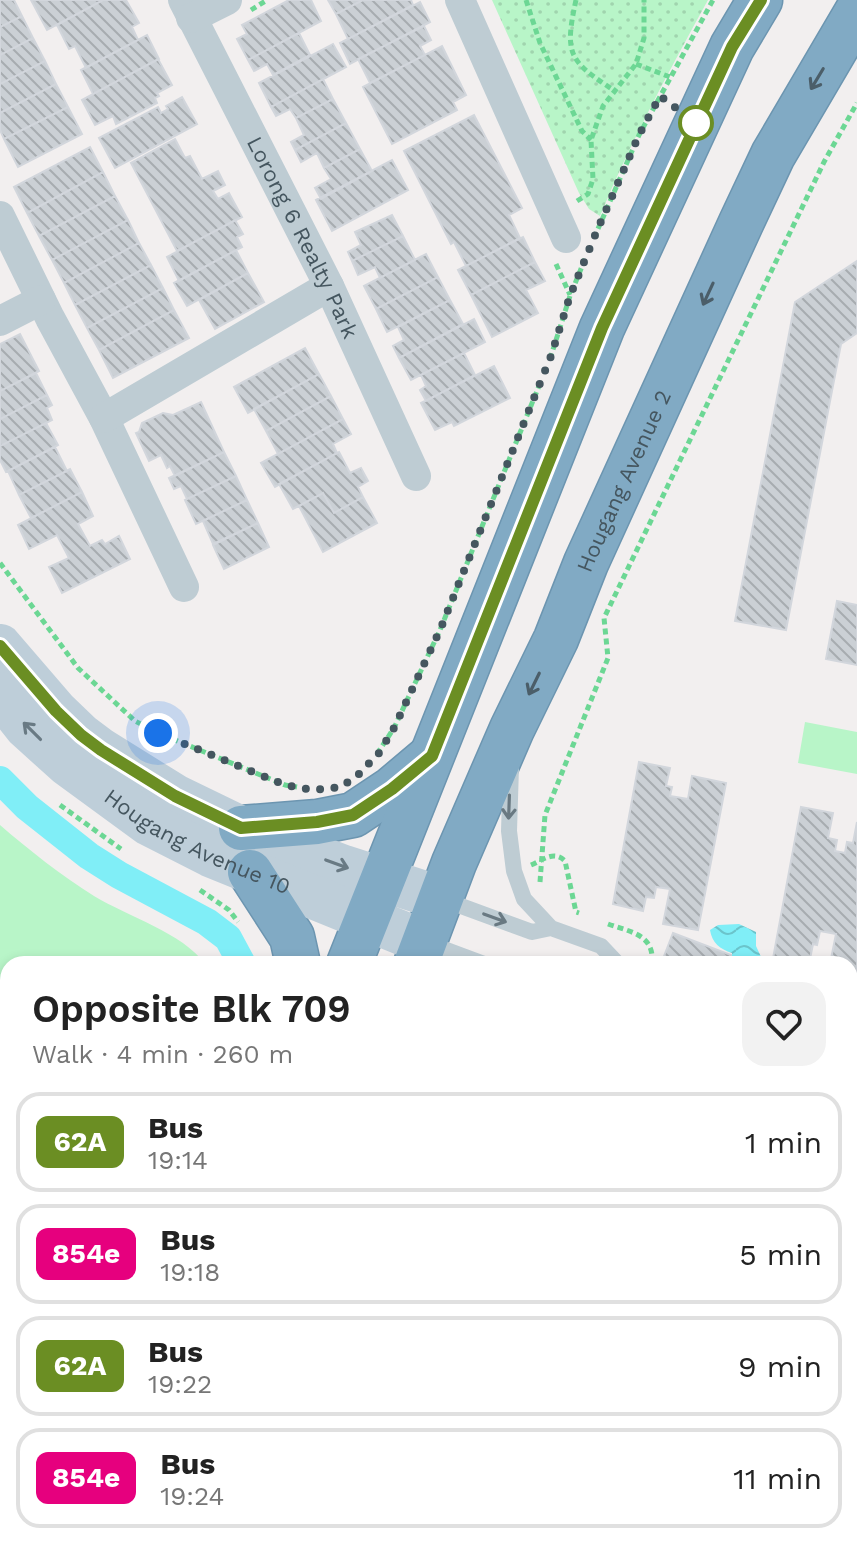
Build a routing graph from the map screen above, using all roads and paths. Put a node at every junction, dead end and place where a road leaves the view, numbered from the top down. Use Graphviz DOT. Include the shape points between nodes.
graph roads {
  1 [pos="227,0"];
  2 [pos="460,0"];
  3 [pos="526,0"];
  4 [pos="576,0"];
  5 [pos="644,0"];
  6 [pos="760,0"];
  7 [pos="711,1"];
  8 [pos="187,9"];
  9 [pos="857,12"];
  10 [pos="636,64"];
  11 [pos="670,77"];
  12 [pos="615,91"];
  13 [pos="857,103"];
  14 [pos="591,140"];
  15 [pos="576,202"];
  16 [pos="0,216"];
  17 [pos="581,247"];
  18 [pos="329,286"];
  19 [pos="41,300"];
  20 [pos="0,321"];
  21 [pos="545,370"];
  22 [pos="539,385"];
  23 [pos="104,418"];
  24 [pos="416,476"];
  25 [pos="0,563"];
  26 [pos="184,587"];
  27 [pos="0,646"];
  28 [pos="0,694"];
  29 [pos="512,729"];
  30 [pos="432,756"];
  31 [pos="368,764"];
  32 [pos="299,787"];
  33 [pos="241,828"];
  34 [pos="543,860"];
  35 [pos="250,872"];
  36 [pos="382,880"];
  37 [pos="539,889"];
  38 [pos="440,898"];
  39 [pos="586,916"];
  40 [pos="366,919"];
  41 [pos="596,920"];
  42 [pos="551,928"];
  43 [pos="420,953"];
  44 [pos="296,956"];
  45 [pos="352,956"];
  46 [pos="610,956"];
  47 [pos="652,956"];
  1 -- 8 [label="street"];
  2 -- 17 [label="street"];
  3 -- 14 [label="path" via="540,43"];
  4 -- 12 [label="path" via="570,49 585,72"];
  5 -- 10 [label="path" via="644,38"];
  6 -- 30 [label="highway" via="732,47 602,328"];
  7 -- 11 [label="path"];
  8 -- 18 [label="street, Lorong 6 Realty Park"];
  9 -- 29 [label="highway, Hougang Avenue 2, one-way" via="773,155"];
  10 -- 11 [label="path"];
  10 -- 12 [label="path"];
  11 -- 17 [label="path"];
  12 -- 14 [label="path" via="603,106"];
  13 -- 34 [label="path" via="604,618 608,658 545,815"];
  14 -- 15 [label="path" via="593,179 588,194"];
  16 -- 19 [label="street"];
  17 -- 21 [label="path"];
  18 -- 23 [label="street"];
  18 -- 24 [label="street, Lorong 6 Realty Park"];
  19 -- 20 [label="street"];
  19 -- 23 [label="street"];
  22 -- 31 [label="path" via="440,630 394,728"];
  23 -- 26 [label="street"];
  25 -- 32 [label="path" via="78,668 135,721"];
  27 -- 33 [label="main road, Hougang Avenue 10" via="81,735 175,796"];
  35 -- 28 [label="main road, Hougang Avenue 10, one-way" via="149,824 67,764 26,727"];
  29 -- 38 [label="highway, Hougang Avenue 2"];
  29 -- 42 [label="lane, one-way" via="509,831 514,871 524,899"];
  30 -- 33 [label="highway" via="353,815"];
  30 -- 36 [label="highway"];
  33 -- 36 [label="main road, Hougang Avenue 10, one-way"];
  34 -- 37 [label="path"];
  34 -- 39 [label="path" via="555,855 565,861 576,912"];
  35 -- 40 [label="main road, Hougang Avenue 10"];
  35 -- 44 [label="highway" via="292,937"];
  36 -- 38 [label="main road, Hougang Avenue 10"];
  36 -- 40 [label="highway"];
  38 -- 42 [label="lane, one-way" via="532,932"];
  38 -- 43 [label="highway, Hougang Avenue 2"];
  40 -- 43 [label="main road, Hougang Avenue 10"];
  40 -- 45 [label="highway"];
  41 -- 47 [label="path" via="648,941"];
  42 -- 46 [label="lane" via="601,946"];
}
